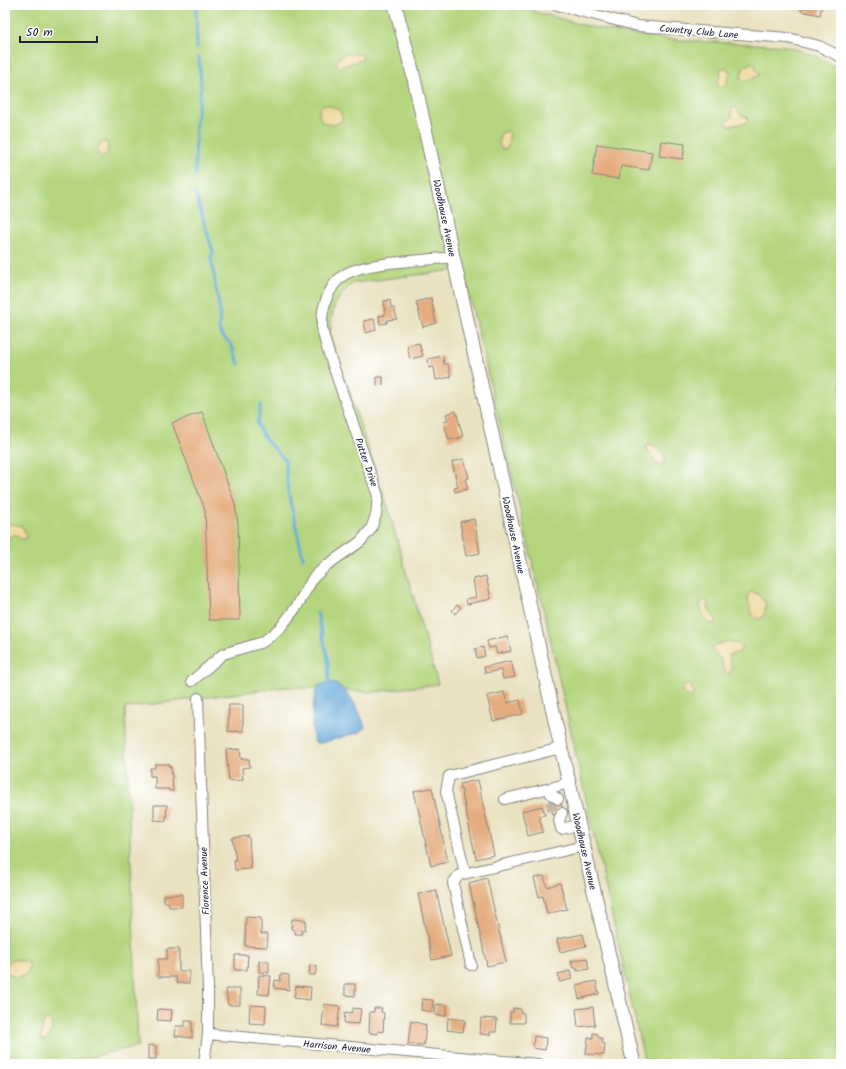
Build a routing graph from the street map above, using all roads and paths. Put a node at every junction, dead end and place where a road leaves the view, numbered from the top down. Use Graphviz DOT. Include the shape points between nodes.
graph roads {
  1 [pos="395,5"];
  2 [pos="557,5"];
  3 [pos="841,57"];
  4 [pos="453,257"];
  5 [pos="192,681"];
  6 [pos="198,698"];
  7 [pos="561,748"];
  8 [pos="569,783"];
  9 [pos="505,799"];
  10 [pos="558,816"];
  11 [pos="579,824"];
  12 [pos="584,846"];
  13 [pos="466,873"];
  14 [pos="471,965"];
  15 [pos="208,1034"];
  16 [pos="204,1064"];
  17 [pos="538,1064"];
  18 [pos="634,1064"];
  1 -- 4 [label="main road, Woodhouse Avenue" via="413,74"];
  2 -- 3 [label="street, Country Club Lane" via="638,26 788,38 819,46"];
  4 -- 5 [label="street, Putter Drive" via="380,265 351,271 336,282 328,294 323,311 322,329 378,496 372,529 360,542 313,578 281,627 263,642 223,654"];
  4 -- 7 [label="main road, Woodhouse Avenue"];
  6 -- 15 [label="street, Florence Avenue"];
  7 -- 8 [label="main road, Woodhouse Avenue"];
  7 -- 13 [label="street" via="449,776 446,791"];
  8 -- 9 [label="street" via="552,796"];
  8 -- 11 [label="main road, Woodhouse Avenue"];
  10 -- 11 [label="street" via="561,829"];
  11 -- 12 [label="main road, Woodhouse Avenue"];
  12 -- 13 [label="street"];
  12 -- 18 [label="main road, Woodhouse Avenue"];
  13 -- 14 [label="street" via="460,875 453,883"];
  15 -- 16 [label="street, Florence Avenue"];
  15 -- 17 [label="street, Harrison Avenue"];
}
